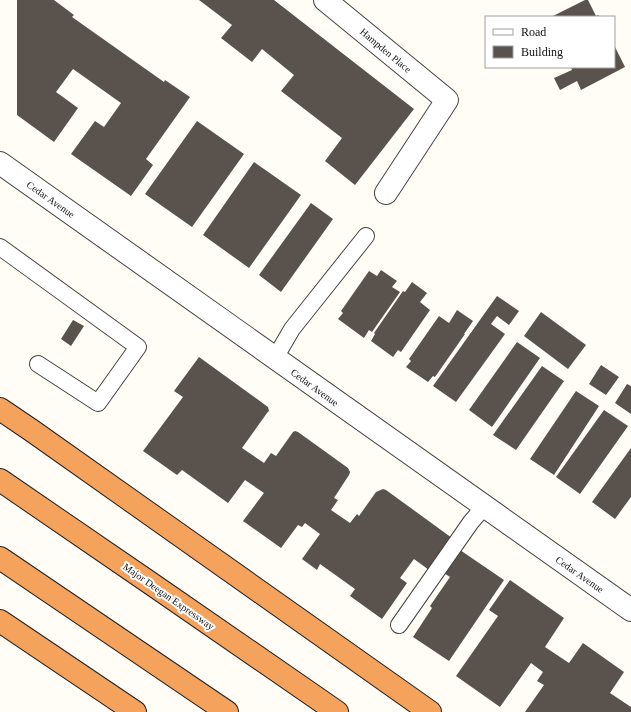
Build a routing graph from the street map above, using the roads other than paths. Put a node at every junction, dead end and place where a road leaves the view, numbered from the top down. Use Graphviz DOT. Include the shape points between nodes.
graph roads {
  1 [pos="325,0"];
  2 [pos="0,163"];
  3 [pos="386,193"];
  4 [pos="366,236"];
  5 [pos="0,246"];
  6 [pos="275,358"];
  7 [pos="38,364"];
  8 [pos="0,409"];
  9 [pos="0,480"];
  10 [pos="484,507"];
  11 [pos="0,558"];
  12 [pos="631,610"];
  13 [pos="0,621"];
  14 [pos="399,625"];
  15 [pos="135,712"];
  16 [pos="227,712"];
  17 [pos="337,712"];
  18 [pos="430,712"];
  1 -- 3 [label="street, Hampden Place" via="447,100"];
  2 -- 6 [label="street, Cedar Avenue"];
  4 -- 6 [label="lane" via="292,329"];
  5 -- 7 [label="lane" via="138,347 98,403"];
  6 -- 10 [label="street, Cedar Avenue"];
  8 -- 18 [label="highway"];
  9 -- 17 [label="highway, Major Deegan Expressway"];
  10 -- 12 [label="street, Cedar Avenue"];
  10 -- 14 [label="lane"];
  11 -- 16 [label="highway"];
  13 -- 15 [label="highway"];
}
